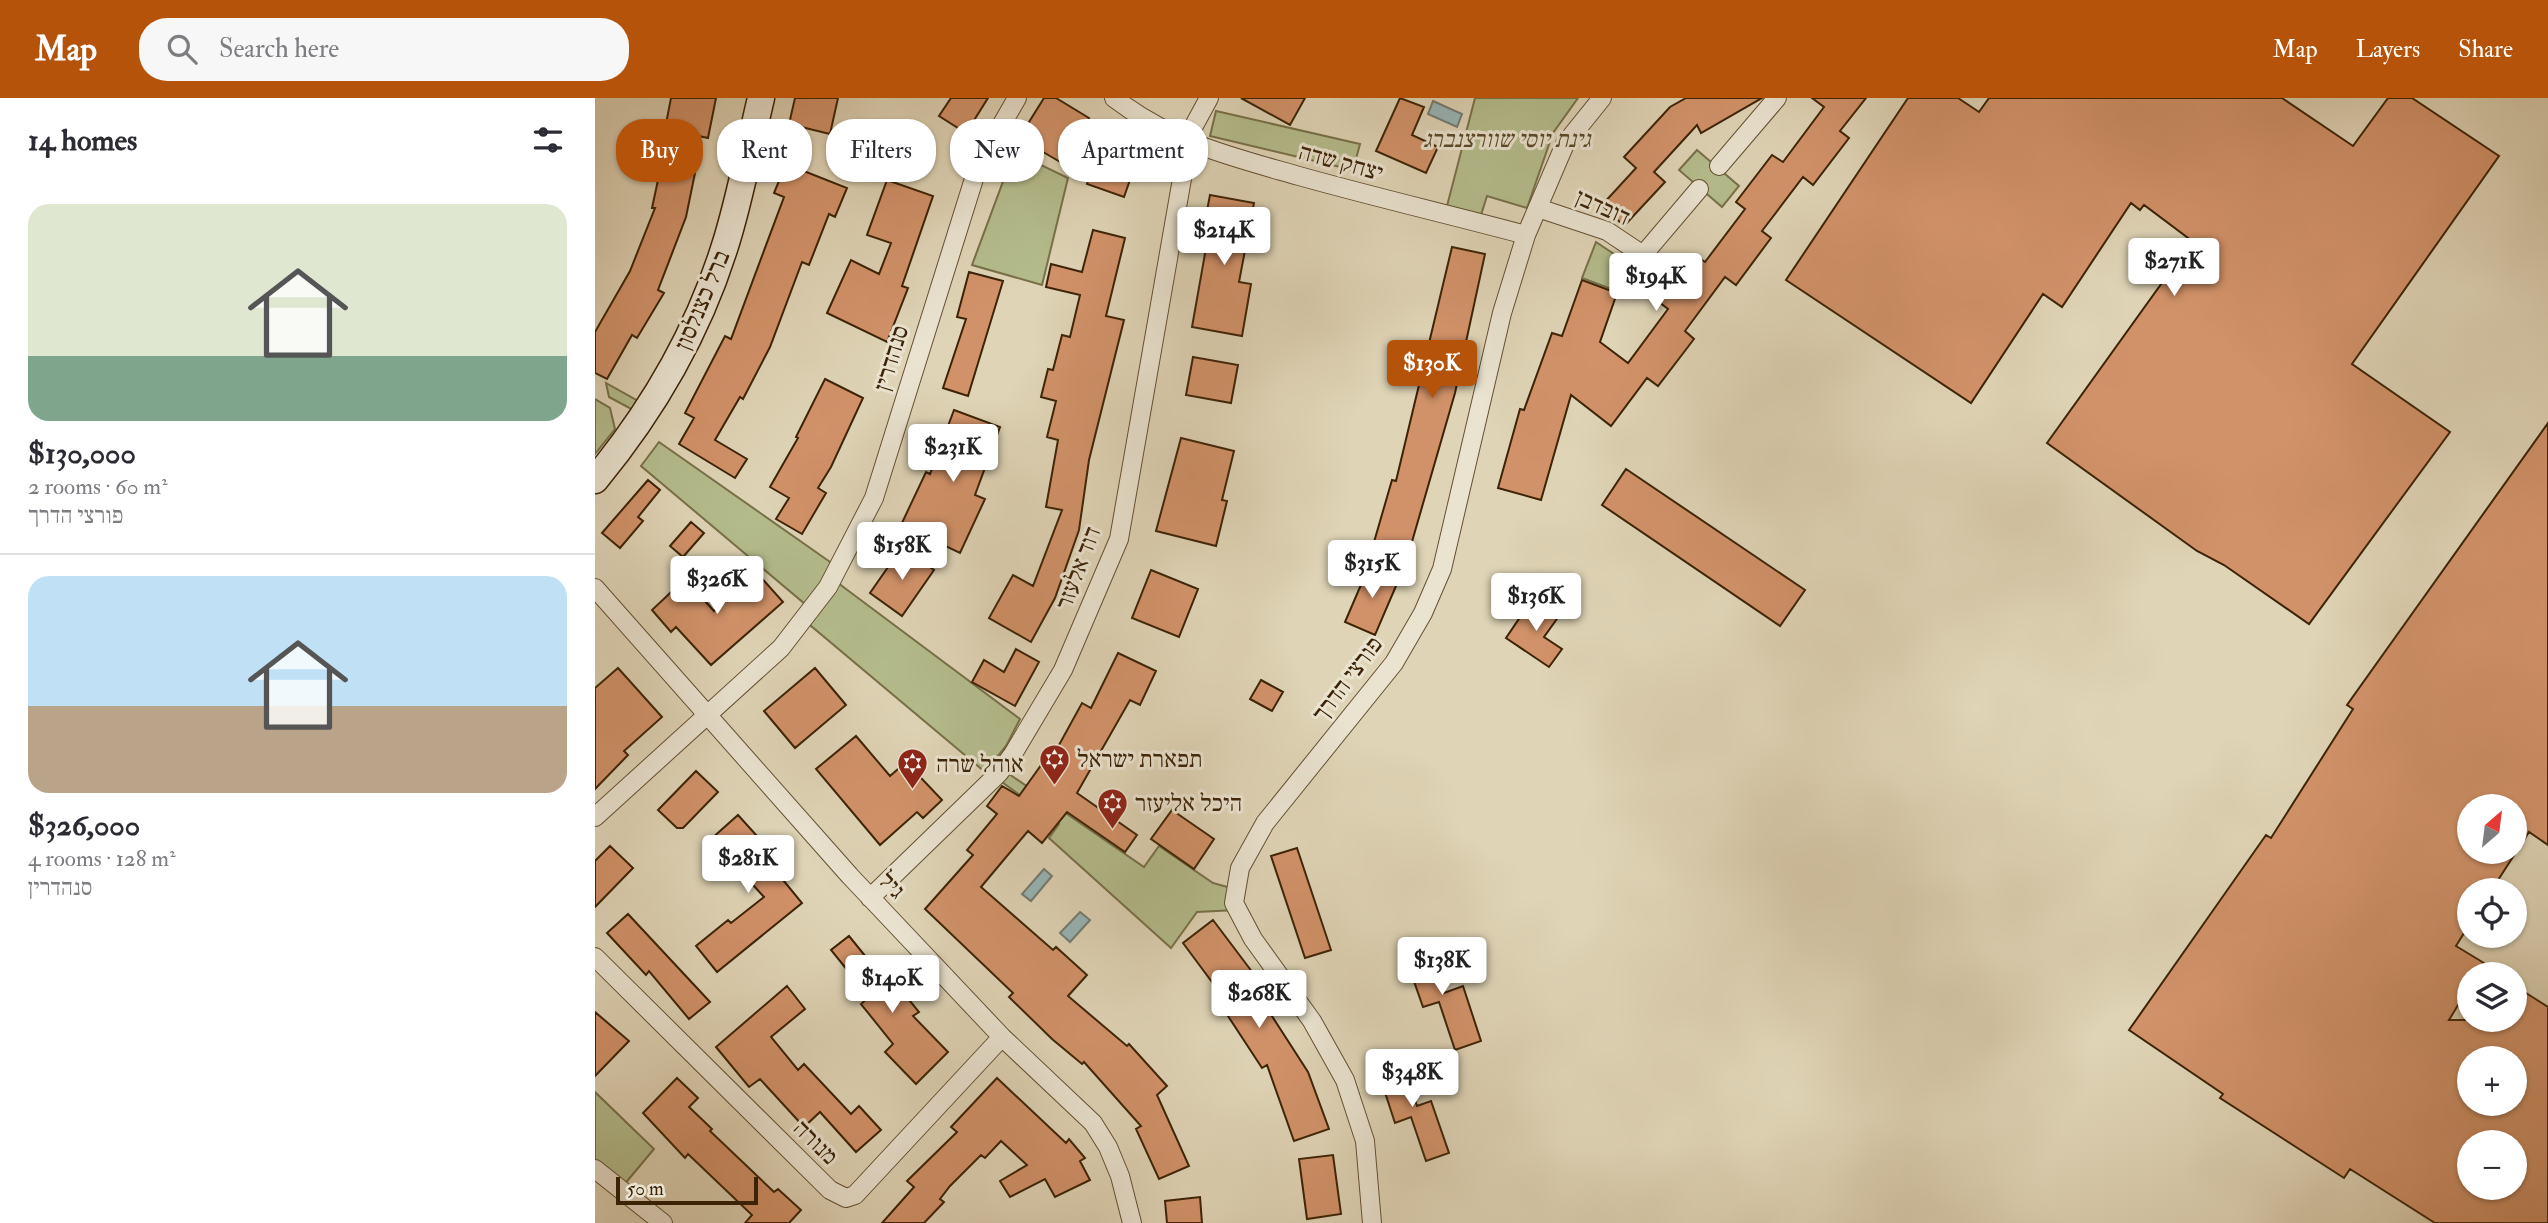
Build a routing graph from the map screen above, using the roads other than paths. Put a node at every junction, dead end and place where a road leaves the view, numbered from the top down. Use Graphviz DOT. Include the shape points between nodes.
graph roads {
  1 [pos="761,98"];
  2 [pos="1017,98"];
  3 [pos="1114,98"];
  4 [pos="1209,98"];
  5 [pos="1602,98"];
  6 [pos="1777,98"];
  7 [pos="1144,119"];
  8 [pos="1198,119"];
  9 [pos="1208,149"];
  10 [pos="1719,166"];
  11 [pos="1182,182"];
  12 [pos="1699,189"];
  13 [pos="1538,208"];
  14 [pos="1526,235"];
  15 [pos="595,480"];
  16 [pos="595,588"];
  17 [pos="709,715"];
  18 [pos="595,817"];
  19 [pos="870,898"];
  20 [pos="595,957"];
  21 [pos="1002,1037"];
  22 [pos="596,1171"];
  23 [pos="663,1223"];
  24 [pos="1132,1223"];
  25 [pos="1372,1223"];
  1 -- 15 [label="street, ברל כצנלסון" via="725,248 689,339 635,431"];
  2 -- 17 [label="street, סנהדרין" via="978,166 874,498 828,587 781,648"];
  3 -- 7 [label="street, יצחק שדה"];
  4 -- 8 [label="street, דוד אלעזר"];
  5 -- 13 [label="street, פורצי הדרך" via="1565,144"];
  6 -- 10 [label="street"];
  9 -- 14 [label="street, יצחק שדה"];
  11 -- 19 [label="street, דוד אלעזר" via="1119,539 1069,658 999,774"];
  12 -- 13 [label="street, דובדבן" via="1643,255 1607,231"];
  13 -- 14 [label="street, פורצי הדרך"];
  14 -- 25 [label="street, פורצי הדרך" via="1501,313 1442,569 1423,613 1394,663 1265,823 1240,868 1234,903 1345,1080 1365,1141"];
  16 -- 17 [label="street, גיל"];
  17 -- 18 [label="street"];
  17 -- 19 [label="street, גיל"];
  19 -- 21 [label="street, גיל"];
  20 -- 21 [label="street, מנורה" via="830,1191 846,1198 855,1195"];
  21 -- 24 [label="street, גיל" via="1093,1123 1120,1177"];
  22 -- 23 [label="street"];
}
